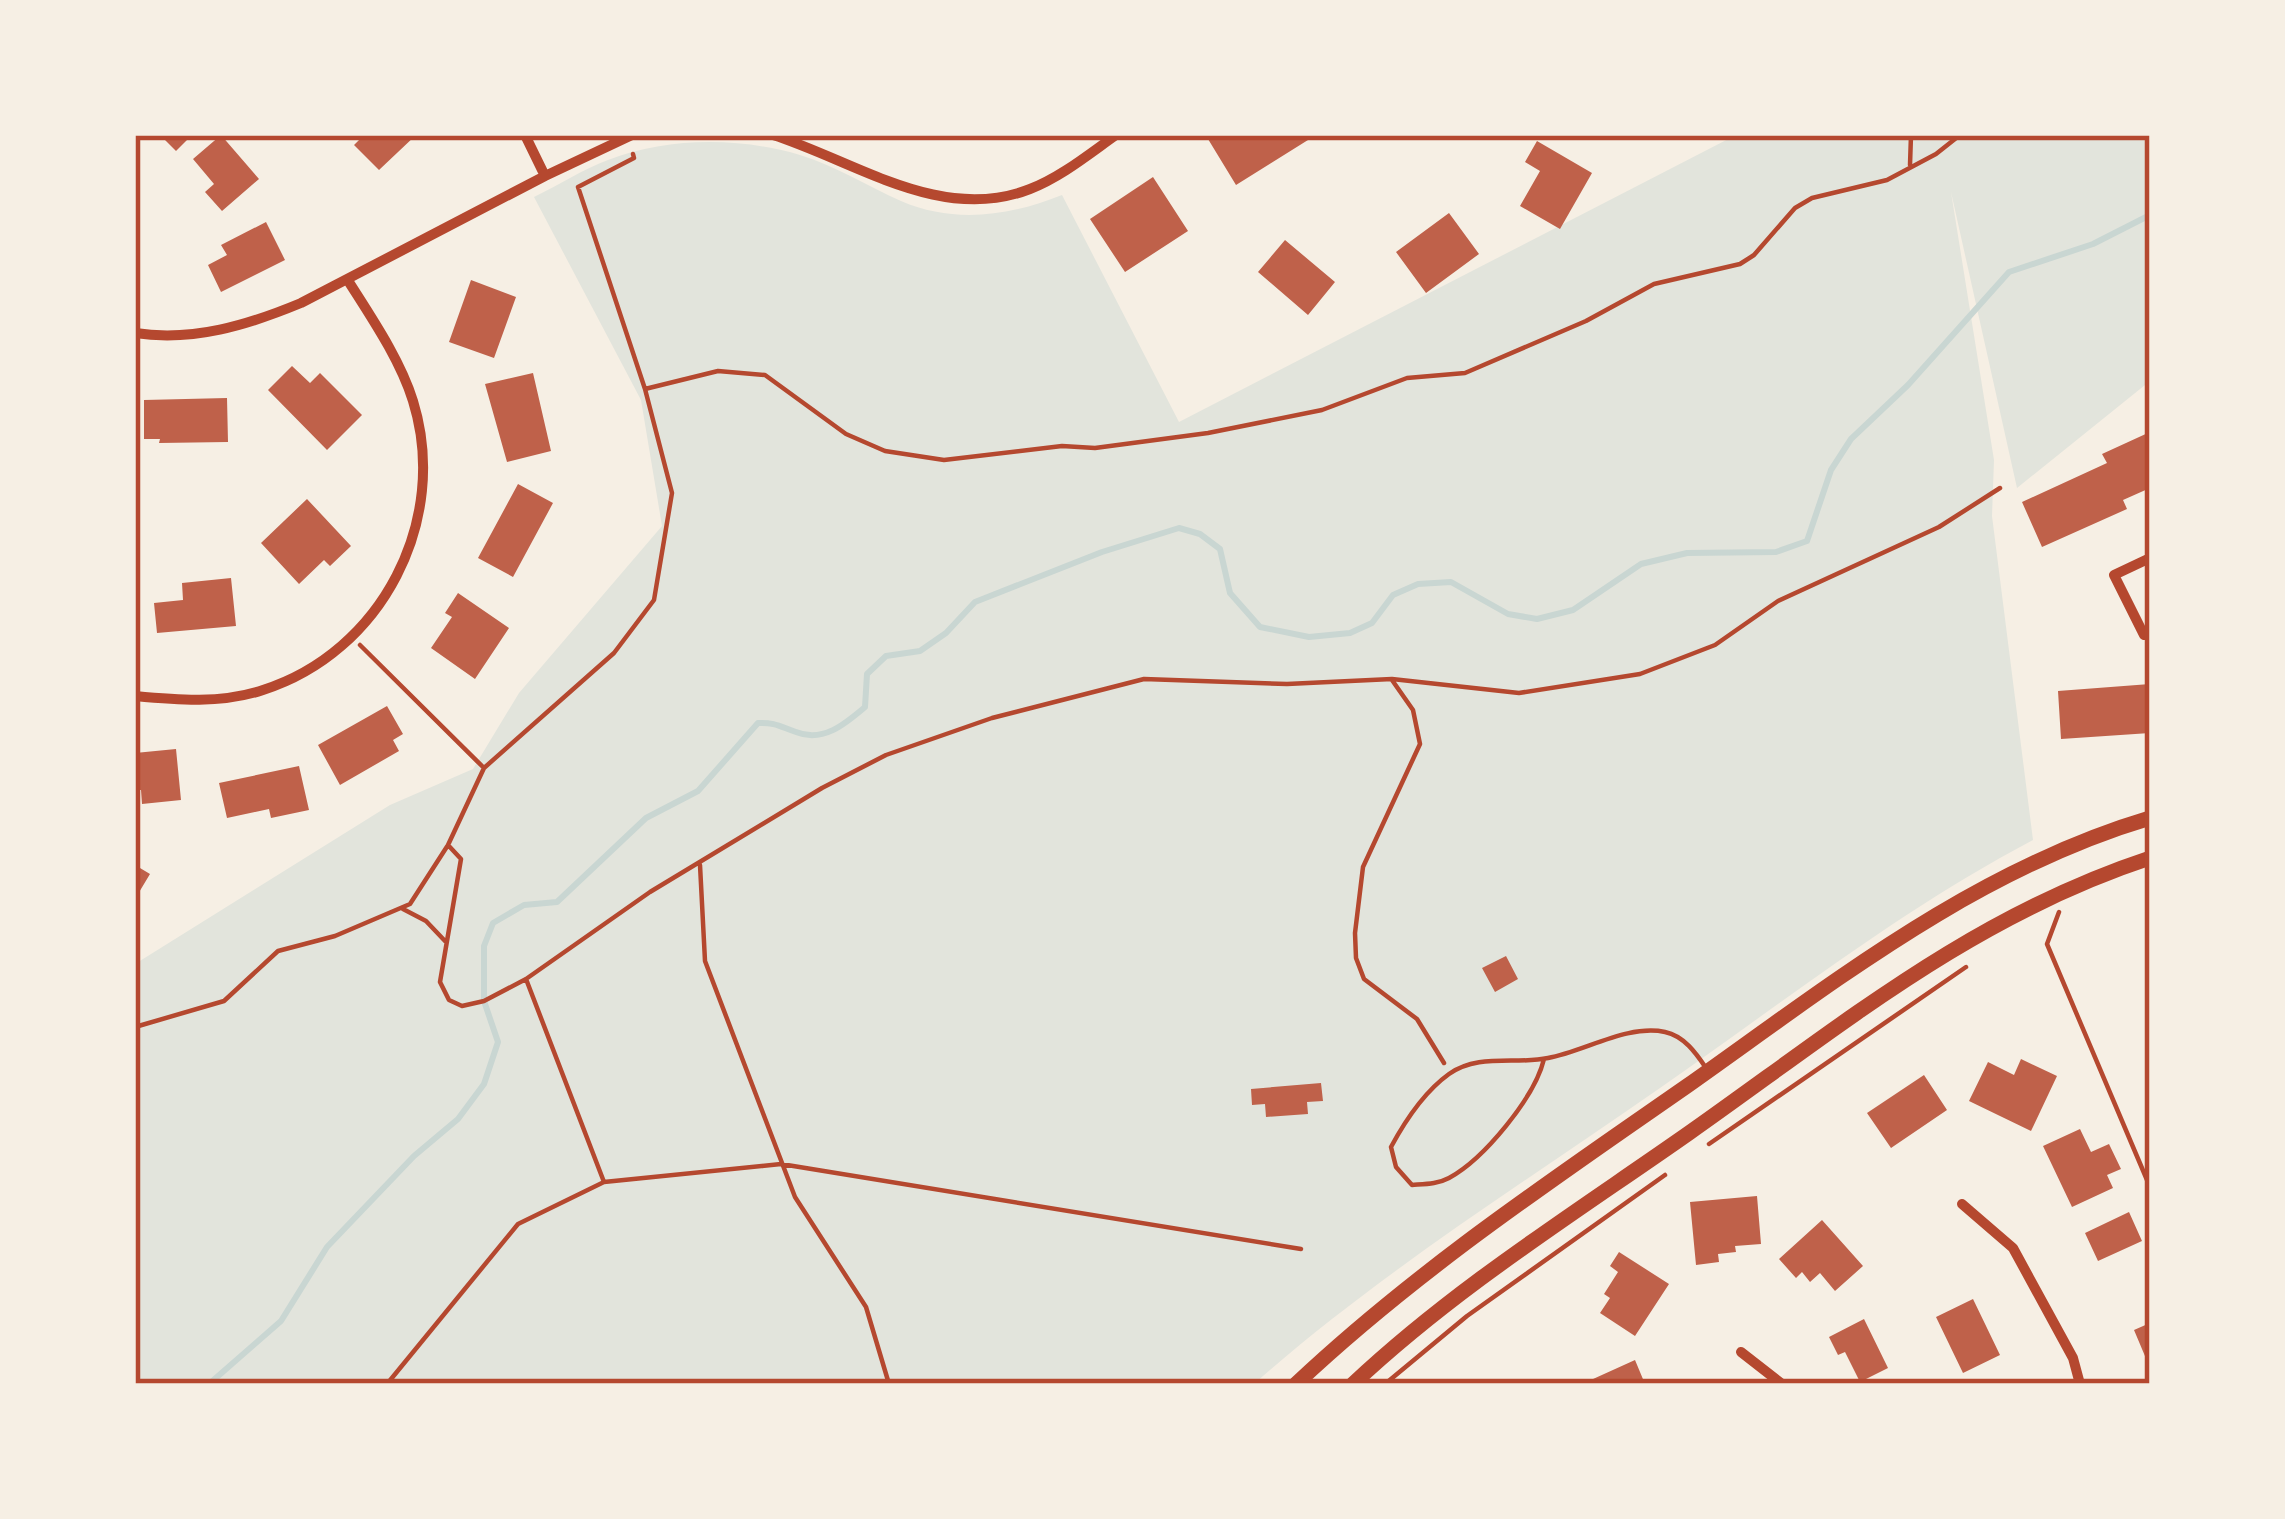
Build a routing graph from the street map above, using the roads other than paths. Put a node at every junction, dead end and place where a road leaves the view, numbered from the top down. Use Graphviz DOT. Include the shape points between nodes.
graph roads {
  1 [pos="525,135"];
  2 [pos="630,135"];
  3 [pos="772,135"];
  4 [pos="1116,135"];
  5 [pos="545,176"];
  6 [pos="347,280"];
  7 [pos="135,333"];
  8 [pos="2150,558"];
  9 [pos="2150,632"];
  10 [pos="135,696"];
  11 [pos="2150,818"];
  12 [pos="2150,858"];
  13 [pos="1544,1059"];
  14 [pos="1708,1071"];
  15 [pos="1962,1204"];
  16 [pos="1741,1352"];
  17 [pos="1296,1384"];
  18 [pos="1353,1384"];
  19 [pos="1782,1384"];
  20 [pos="2080,1384"];
  1 -- 5 [label="street"];
  2 -- 5 [label="street"];
  3 -- 4 [label="street" via="915,190 967,200 1028,190"];
  5 -- 6 [label="street"];
  6 -- 7 [label="street" via="218,332"];
  6 -- 10 [label="street" via="404,378 421,435 421,506 398,577 326,659 263,690 191,701"];
  8 -- 9 [label="street" via="2114,575 2144,635"];
  11 -- 14 [label="main road" via="2051,853 1941,909"];
  12 -- 18 [label="main road" via="1969,937 1466,1290"];
  13 -- 13 [label="lane" via="1497,1058 1450,1072 1403,1123 1391,1147 1396,1167 1412,1185 1452,1177 1514,1117 1538,1084"];
  13 -- 14 [label="lane" via="1641,1031 1669,1032"];
  14 -- 17 [label="main road" via="1427,1270"];
  15 -- 20 [label="street" via="2013,1248"];
  16 -- 19 [label="street"];
}
